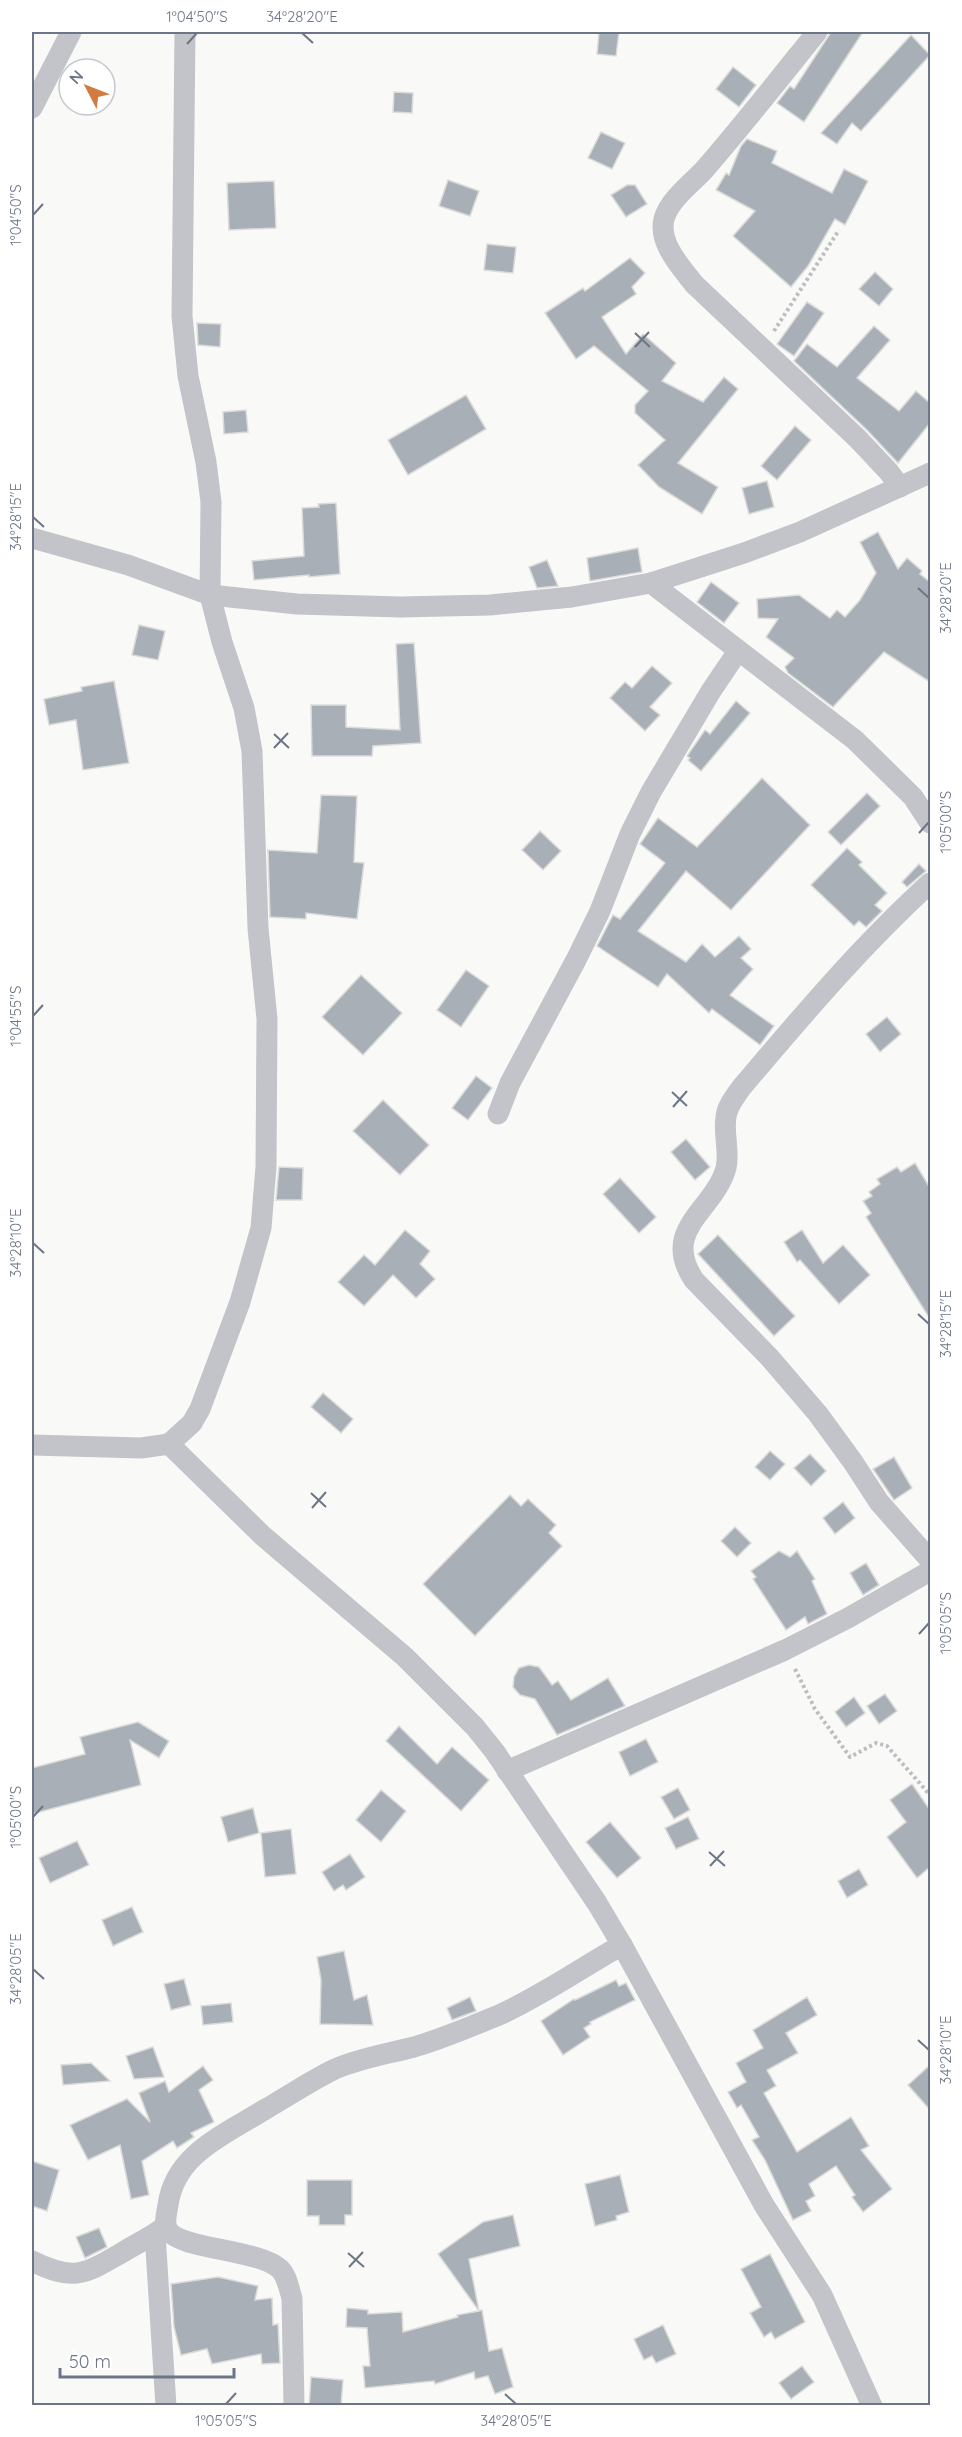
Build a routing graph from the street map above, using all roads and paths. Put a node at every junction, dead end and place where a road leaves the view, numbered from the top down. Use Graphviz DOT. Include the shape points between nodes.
graph roads {
  1 [pos="71,32"];
  2 [pos="185,32"];
  3 [pos="817,32"];
  4 [pos="32,108"];
  5 [pos="839,230"];
  6 [pos="762,349"];
  7 [pos="930,473"];
  8 [pos="900,487"];
  9 [pos="32,538"];
  10 [pos="651,583"];
  11 [pos="210,595"];
  12 [pos="738,651"];
  13 [pos="930,823"];
  14 [pos="930,883"];
  15 [pos="498,1114"];
  16 [pos="169,1444"];
  17 [pos="32,1445"];
  18 [pos="930,1560"];
  19 [pos="930,1571"];
  20 [pos="785,1650"];
  21 [pos="507,1772"];
  22 [pos="930,1795"];
  23 [pos="622,1946"];
  24 [pos="160,2230"];
  25 [pos="32,2261"];
  26 [pos="166,2406"];
  27 [pos="294,2406"];
  28 [pos="872,2406"];
  1 -- 4 [label="street"];
  2 -- 11 [label="street" via="182,316 188,376 211,502"];
  3 -- 6 [label="street" via="673,203 664,219 669,246 694,284"];
  5 -- 6 [label="path"];
  6 -- 8 [label="street" via="858,440"];
  7 -- 8 [label="street"];
  8 -- 10 [label="street" via="744,554"];
  9 -- 11 [label="street" via="128,565"];
  10 -- 11 [label="street" via="490,606 309,604"];
  10 -- 12 [label="street"];
  11 -- 16 [label="street" via="244,708 252,751 258,928 267,1019 266,1167 261,1228 240,1302 200,1409 192,1423"];
  12 -- 13 [label="street" via="855,740 913,797"];
  12 -- 15 [label="street" via="651,792 600,911 510,1083"];
  14 -- 18 [label="street" via="843,969 741,1088 725,1119 728,1157 721,1180 685,1235 682,1250 684,1266 694,1280 818,1414 879,1502"];
  16 -- 17 [label="street" via="141,1448"];
  16 -- 21 [label="street" via="263,1536 445,1695 488,1743"];
  19 -- 20 [label="street"];
  20 -- 21 [label="street"];
  20 -- 22 [label="path" via="815,1709 850,1757 876,1743 887,1746"];
  21 -- 23 [label="street"];
  23 -- 24 [label="street" via="499,2014 416,2047 334,2070 215,2139 186,2163 174,2180"];
  23 -- 28 [label="street" via="764,2205 822,2295"];
  24 -- 25 [label="street" via="93,2270 62,2273"];
  24 -- 26 [label="street"];
  24 -- 27 [label="street" via="179,2239 250,2255 280,2270 292,2298"];
}
